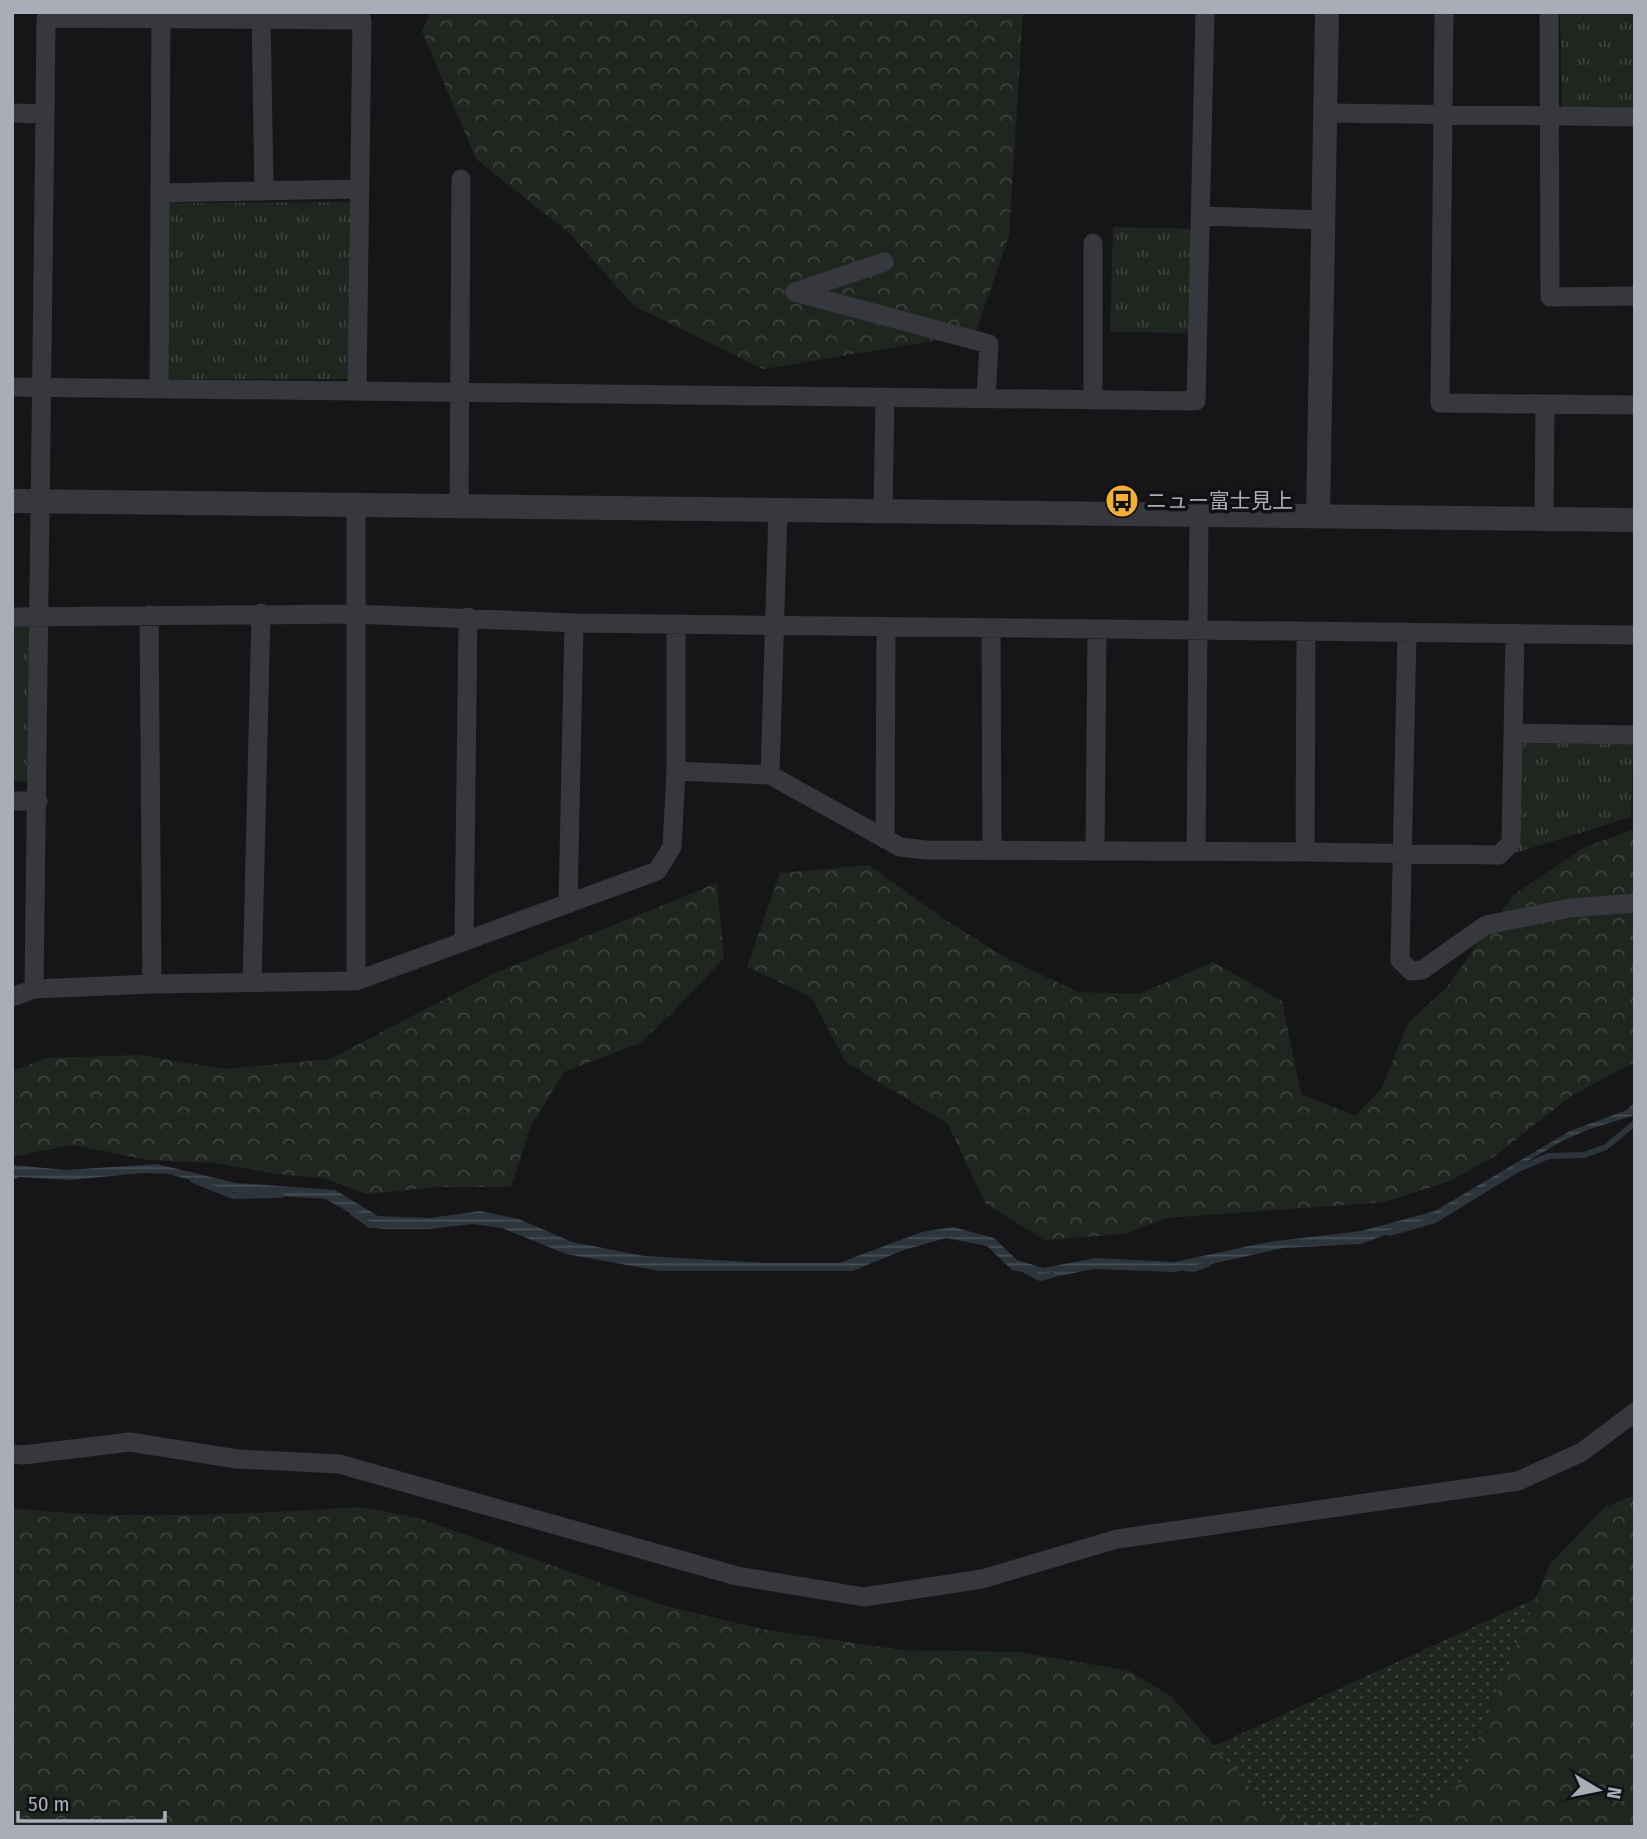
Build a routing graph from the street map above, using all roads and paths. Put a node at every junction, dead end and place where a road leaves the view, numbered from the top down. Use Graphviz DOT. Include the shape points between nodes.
graph roads {
  1 [pos="1205,12"];
  2 [pos="1327,12"];
  3 [pos="1444,12"];
  4 [pos="1549,12"];
  5 [pos="46,15"];
  6 [pos="161,15"];
  7 [pos="261,16"];
  8 [pos="362,16"];
  9 [pos="12,113"];
  10 [pos="1326,113"];
  11 [pos="45,114"];
  12 [pos="1444,115"];
  13 [pos="1550,116"];
  14 [pos="1635,117"];
  15 [pos="461,178"];
  16 [pos="359,189"];
  17 [pos="264,191"];
  18 [pos="160,193"];
  19 [pos="1202,216"];
  20 [pos="1323,219"];
  21 [pos="1093,243"];
  22 [pos="884,262"];
  23 [pos="1635,296"];
  24 [pos="12,387"];
  25 [pos="43,387"];
  26 [pos="159,388"];
  27 [pos="357,390"];
  28 [pos="461,392"];
  29 [pos="885,397"];
  30 [pos="986,398"];
  31 [pos="1093,400"];
  32 [pos="1635,405"];
  33 [pos="1545,406"];
  34 [pos="12,501"];
  35 [pos="40,502"];
  36 [pos="356,505"];
  37 [pos="459,506"];
  38 [pos="778,510"];
  39 [pos="883,511"];
  40 [pos="1199,514"];
  41 [pos="1318,516"];
  42 [pos="1544,519"];
  43 [pos="1635,520"];
  44 [pos="261,613"];
  45 [pos="354,614"];
  46 [pos="149,615"];
  47 [pos="12,617"];
  48 [pos="40,617"];
  49 [pos="468,617"];
  50 [pos="574,623"];
  51 [pos="676,624"];
  52 [pos="776,625"];
  53 [pos="886,627"];
  54 [pos="991,628"];
  55 [pos="1097,629"];
  56 [pos="1199,631"];
  57 [pos="1306,632"];
  58 [pos="1407,632"];
  59 [pos="1515,634"];
  60 [pos="1635,635"];
  61 [pos="1513,733"];
  62 [pos="1635,736"];
  63 [pos="676,771"];
  64 [pos="771,775"];
  65 [pos="12,801"];
  66 [pos="38,801"];
  67 [pos="885,839"];
  68 [pos="992,850"];
  69 [pos="1096,851"];
  70 [pos="1196,851"];
  71 [pos="1305,852"];
  72 [pos="1403,853"];
  73 [pos="1635,903"];
  74 [pos="568,904"];
  75 [pos="464,942"];
  76 [pos="356,981"];
  77 [pos="252,983"];
  78 [pos="152,984"];
  79 [pos="34,989"];
  80 [pos="12,997"];
  81 [pos="1635,1412"];
  82 [pos="12,1454"];
  1 -- 19 [label="street"];
  2 -- 10 [label="street"];
  3 -- 12 [label="street"];
  4 -- 13 [label="street"];
  5 -- 6 [label="street"];
  5 -- 11 [label="street"];
  6 -- 7 [label="street"];
  6 -- 18 [label="street"];
  7 -- 8 [label="street"];
  7 -- 17 [label="street"];
  8 -- 16 [label="street"];
  9 -- 11 [label="street"];
  10 -- 12 [label="street"];
  10 -- 20 [label="street"];
  11 -- 25 [label="street"];
  12 -- 13 [label="street"];
  12 -- 33 [label="street" via="1440,403"];
  13 -- 14 [label="street"];
  13 -- 23 [label="street" via="1550,296"];
  15 -- 28 [label="street"];
  16 -- 17 [label="street"];
  16 -- 27 [label="street"];
  17 -- 18 [label="street"];
  18 -- 26 [label="street"];
  19 -- 20 [label="street"];
  19 -- 31 [label="street" via="1196,401"];
  20 -- 41 [label="street"];
  21 -- 31 [label="street"];
  22 -- 30 [label="street" via="795,292 989,344"];
  24 -- 25 [label="street"];
  25 -- 26 [label="street"];
  25 -- 35 [label="street"];
  26 -- 27 [label="street"];
  27 -- 28 [label="street"];
  28 -- 29 [label="street"];
  28 -- 37 [label="street"];
  29 -- 30 [label="street"];
  29 -- 39 [label="street"];
  30 -- 31 [label="street"];
  32 -- 33 [label="street"];
  33 -- 42 [label="street"];
  34 -- 35 [label="street"];
  35 -- 36 [label="street"];
  35 -- 48 [label="street"];
  36 -- 37 [label="street"];
  36 -- 45 [label="street"];
  37 -- 38 [label="street"];
  38 -- 39 [label="street"];
  38 -- 52 [label="street"];
  39 -- 40 [label="street"];
  40 -- 41 [label="street"];
  40 -- 56 [label="street"];
  41 -- 42 [label="street"];
  42 -- 43 [label="street"];
  44 -- 45 [label="street"];
  44 -- 46 [label="street"];
  44 -- 77 [label="street"];
  45 -- 49 [label="street"];
  45 -- 76 [label="street"];
  46 -- 48 [label="street"];
  46 -- 78 [label="street"];
  47 -- 48 [label="street"];
  48 -- 66 [label="street"];
  49 -- 50 [label="street"];
  49 -- 75 [label="street"];
  50 -- 51 [label="street"];
  50 -- 74 [label="street"];
  51 -- 52 [label="street"];
  51 -- 63 [label="street"];
  52 -- 53 [label="street"];
  52 -- 64 [label="street"];
  53 -- 54 [label="street"];
  53 -- 67 [label="street"];
  54 -- 55 [label="street"];
  54 -- 68 [label="street"];
  55 -- 56 [label="street"];
  55 -- 69 [label="street"];
  56 -- 57 [label="street"];
  56 -- 70 [label="street"];
  57 -- 58 [label="street"];
  57 -- 71 [label="street"];
  58 -- 59 [label="street"];
  58 -- 72 [label="street"];
  59 -- 60 [label="street"];
  59 -- 61 [label="street"];
  61 -- 62 [label="street"];
  61 -- 72 [label="street" via="1511,844 1499,855"];
  63 -- 64 [label="street"];
  63 -- 74 [label="street" via="672,847 657,871"];
  64 -- 67 [label="street"];
  65 -- 66 [label="street"];
  66 -- 79 [label="street"];
  67 -- 68 [label="street" via="900,847 926,850"];
  68 -- 69 [label="street"];
  69 -- 70 [label="street"];
  70 -- 71 [label="street"];
  71 -- 72 [label="street"];
  72 -- 73 [label="street" via="1400,960 1410,971 1422,970 1486,925 1570,908"];
  74 -- 75 [label="street"];
  75 -- 76 [label="street"];
  76 -- 77 [label="street"];
  77 -- 78 [label="street"];
  78 -- 79 [label="street"];
  79 -- 80 [label="street"];
  81 -- 82 [label="street" via="1582,1452 1518,1480 1116,1539 982,1579 864,1597 737,1576 339,1464 237,1460 130,1442"];
}
